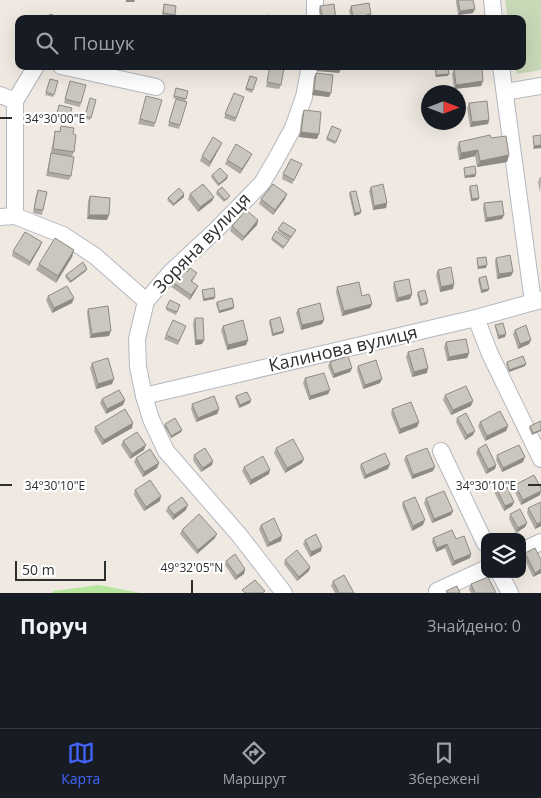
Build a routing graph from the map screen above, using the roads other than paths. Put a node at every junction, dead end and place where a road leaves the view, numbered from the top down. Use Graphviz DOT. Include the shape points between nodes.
graph roads {
  1 [pos="315,0"];
  2 [pos="492,0"];
  3 [pos="315,15"];
  4 [pos="494,15"];
  5 [pos="32,70"];
  6 [pos="79,70"];
  7 [pos="309,70"];
  8 [pos="501,70"];
  9 [pos="541,86"];
  10 [pos="156,87"];
  11 [pos="504,92"];
  12 [pos="7,98"];
  13 [pos="8,216"];
  14 [pos="146,301"];
  15 [pos="537,301"];
  16 [pos="476,318"];
  17 [pos="144,396"];
  18 [pos="537,443"];
  19 [pos="441,450"];
  20 [pos="541,459"];
  21 [pos="481,534"];
  22 [pos="541,542"];
  23 [pos="526,549"];
  24 [pos="481,571"];
  25 [pos="502,578"];
  26 [pos="437,591"];
  27 [pos="284,593"];
  28 [pos="510,593"];
  1 -- 3 [label="street"];
  2 -- 4 [label="street"];
  5 -- 12 [label="street"];
  6 -- 10 [label="street"];
  7 -- 14 [label="street, Зоряна вулиця" via="293,128 262,183 171,272"];
  8 -- 11 [label="street"];
  9 -- 11 [label="street"];
  11 -- 15 [label="street"];
  12 -- 13 [label="street"];
  13 -- 14 [label="street" via="63,235 95,256"];
  14 -- 17 [label="street, Зоряна вулиця" via="137,339"];
  15 -- 16 [label="street, Калинова вулиця"];
  16 -- 17 [label="street, Калинова вулиця"];
  16 -- 18 [label="street" via="490,354"];
  17 -- 27 [label="street, Зоряна вулиця" via="166,450"];
  18 -- 20 [label="street"];
  19 -- 21 [label="street"];
  22 -- 23 [label="street"];
  24 -- 26 [label="street"];
  25 -- 28 [label="street"];
}
